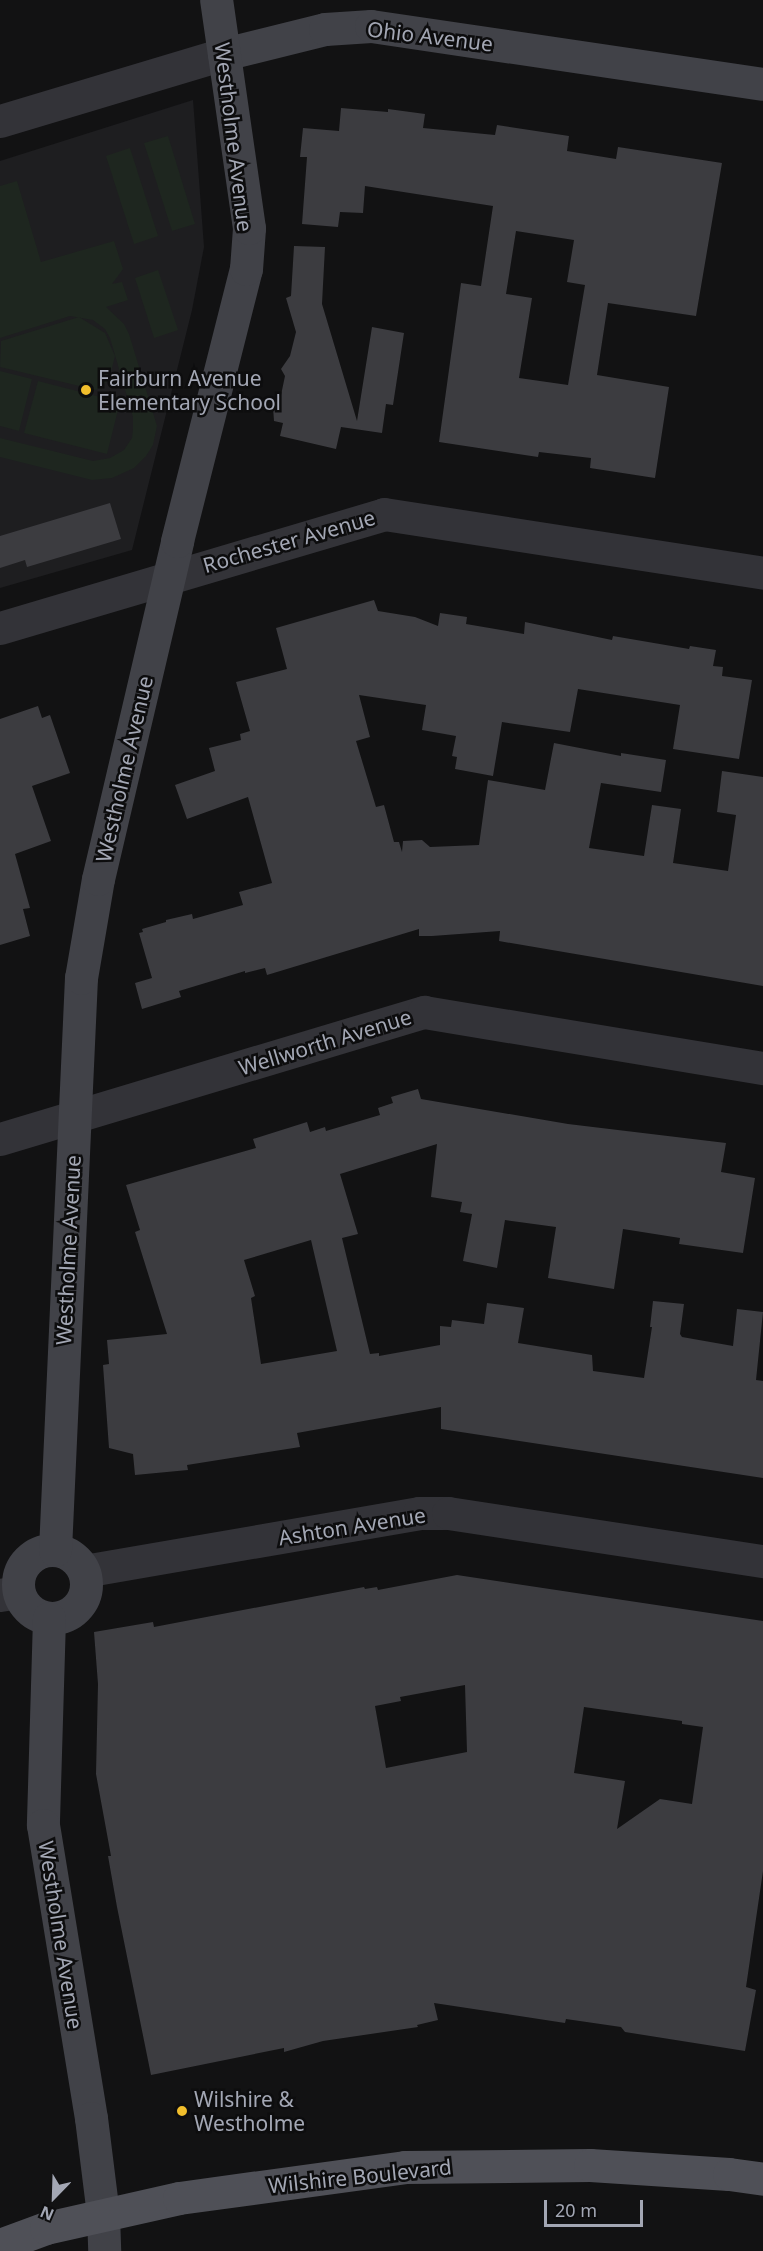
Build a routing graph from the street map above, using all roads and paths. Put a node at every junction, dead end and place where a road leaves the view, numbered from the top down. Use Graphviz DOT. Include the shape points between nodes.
graph roads {
  1 [pos="216,0"];
  2 [pos="224,54"];
  3 [pos="763,84"];
  4 [pos="0,121"];
  5 [pos="763,573"];
  6 [pos="169,576"];
  7 [pos="0,628"];
  8 [pos="763,1068"];
  9 [pos="74,1117"];
  10 [pos="0,1139"];
  11 [pos="55,1550"];
  12 [pos="763,1561"];
  13 [pos="84,1571"];
  14 [pos="9,1593"];
  15 [pos="49,1618"];
  16 [pos="763,2179"];
  17 [pos="103,2215"];
  18 [pos="0,2245"];
  19 [pos="104,2251"];
  1 -- 2 [label="street, Westholme Avenue"];
  2 -- 3 [label="street, Ohio Avenue" via="325,28 371,26"];
  2 -- 4 [label="street, Ohio Avenue"];
  2 -- 6 [label="street, Westholme Avenue" via="249,228 246,268"];
  5 -- 6 [label="street, Rochester Avenue" via="384,514"];
  6 -- 7 [label="street, Rochester Avenue"];
  6 -- 9 [label="street, Westholme Avenue" via="98,879 81,978"];
  8 -- 9 [label="street, Wellworth Avenue" via="424,1012"];
  9 -- 10 [label="street, Wellworth Avenue"];
  9 -- 11 [label="street, Westholme Avenue"];
  11 -- 13 [label="street" via="72,1557"];
  11 -- 14 [label="street" via="26,1561"];
  12 -- 13 [label="street, Ashton Avenue" via="448,1513 419,1513"];
  13 -- 15 [label="street" via="80,1605 60,1618"];
  14 -- 15 [label="street" via="32,1613"];
  15 -- 17 [label="street, Westholme Avenue" via="43,1825"];
  16 -- 17 [label="main road, Wilshire Boulevard" via="590,2164 405,2167 179,2198"];
  17 -- 18 [label="main road, Wilshire Boulevard" via="46,2228"];
  17 -- 19 [label="street, Westholme Avenue"];
}
